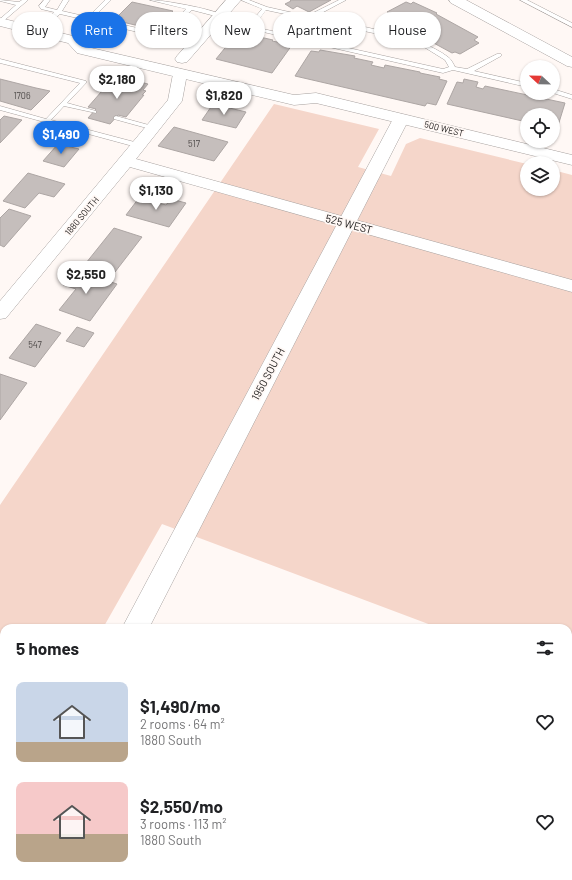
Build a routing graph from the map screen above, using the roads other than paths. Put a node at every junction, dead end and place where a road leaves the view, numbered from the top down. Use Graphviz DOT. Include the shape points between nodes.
graph roads {
  1 [pos="2,0"];
  2 [pos="25,0"];
  3 [pos="47,0"];
  4 [pos="66,0"];
  5 [pos="108,0"];
  6 [pos="152,0"];
  7 [pos="234,0"];
  8 [pos="244,0"];
  9 [pos="343,0"];
  10 [pos="456,0"];
  11 [pos="523,0"];
  12 [pos="20,4"];
  13 [pos="191,8"];
  14 [pos="264,8"];
  15 [pos="58,11"];
  16 [pos="96,12"];
  17 [pos="187,12"];
  18 [pos="210,12"];
  19 [pos="221,12"];
  20 [pos="281,12"];
  21 [pos="319,12"];
  22 [pos="71,14"];
  23 [pos="0,23"];
  24 [pos="572,25"];
  25 [pos="12,26"];
  26 [pos="210,30"];
  27 [pos="366,30"];
  28 [pos="80,48"];
  29 [pos="499,55"];
  30 [pos="167,56"];
  31 [pos="0,61"];
  32 [pos="572,62"];
  33 [pos="190,65"];
  34 [pos="453,68"];
  35 [pos="467,72"];
  36 [pos="520,83"];
  37 [pos="560,93"];
  38 [pos="572,97"];
  39 [pos="316,98"];
  40 [pos="63,104"];
  41 [pos="0,108"];
  42 [pos="94,112"];
  43 [pos="116,118"];
  44 [pos="400,119"];
  45 [pos="47,121"];
  46 [pos="154,128"];
  47 [pos="140,146"];
  48 [pos="572,160"];
  49 [pos="127,161"];
  50 [pos="347,223"];
  51 [pos="572,286"];
  52 [pos="0,313"];
  53 [pos="137,624"];
  1 -- 12 [label="lane"];
  2 -- 12 [label="lane"];
  3 -- 15 [label="lane" via="42,6"];
  4 -- 15 [label="lane"];
  5 -- 16 [label="lane"];
  6 -- 13 [label="lane"];
  7 -- 19 [label="main road"];
  8 -- 14 [label="lane"];
  9 -- 21 [label="lane"];
  10 -- 32 [label="main road"];
  11 -- 24 [label="lane"];
  12 -- 23 [label="lane"];
  13 -- 17 [label="lane"];
  13 -- 18 [label="lane"];
  14 -- 20 [label="lane"];
  14 -- 34 [label="lane" via="255,21 256,26 270,33 443,71"];
  15 -- 22 [label="lane"];
  23 -- 25 [label="main road, 500 WEST"];
  26 -- 33 [label="main road"];
  27 -- 34 [label="lane" via="426,46 448,58"];
  28 -- 33 [label="main road, 500 WEST"];
  29 -- 35 [label="lane"];
  30 -- 33 [label="main road, 500 WEST"];
  31 -- 40 [label="lane" via="84,82"];
  33 -- 39 [label="main road, 500 WEST" via="301,88"];
  33 -- 39 [label="main road, 500 WEST" via="294,100"];
  33 -- 46 [label="street, 1880 SOUTH" via="175,101"];
  34 -- 35 [label="lane"];
  35 -- 36 [label="lane"];
  37 -- 38 [label="lane"];
  39 -- 44 [label="main road, 500 WEST"];
  40 -- 42 [label="lane"];
  40 -- 45 [label="lane"];
  41 -- 45 [label="lane"];
  43 -- 46 [label="lane"];
  44 -- 48 [label="main road, 500 WEST"];
  44 -- 50 [label="main road, 1950 SOUTH"];
  45 -- 47 [label="lane"];
  46 -- 47 [label="street, 1880 SOUTH"];
  47 -- 49 [label="street, 1880 SOUTH"];
  49 -- 50 [label="street, 525 WEST"];
  49 -- 52 [label="street, 1880 SOUTH"];
  50 -- 51 [label="street, 525 WEST"];
  50 -- 53 [label="main road, 1950 SOUTH"];
}
